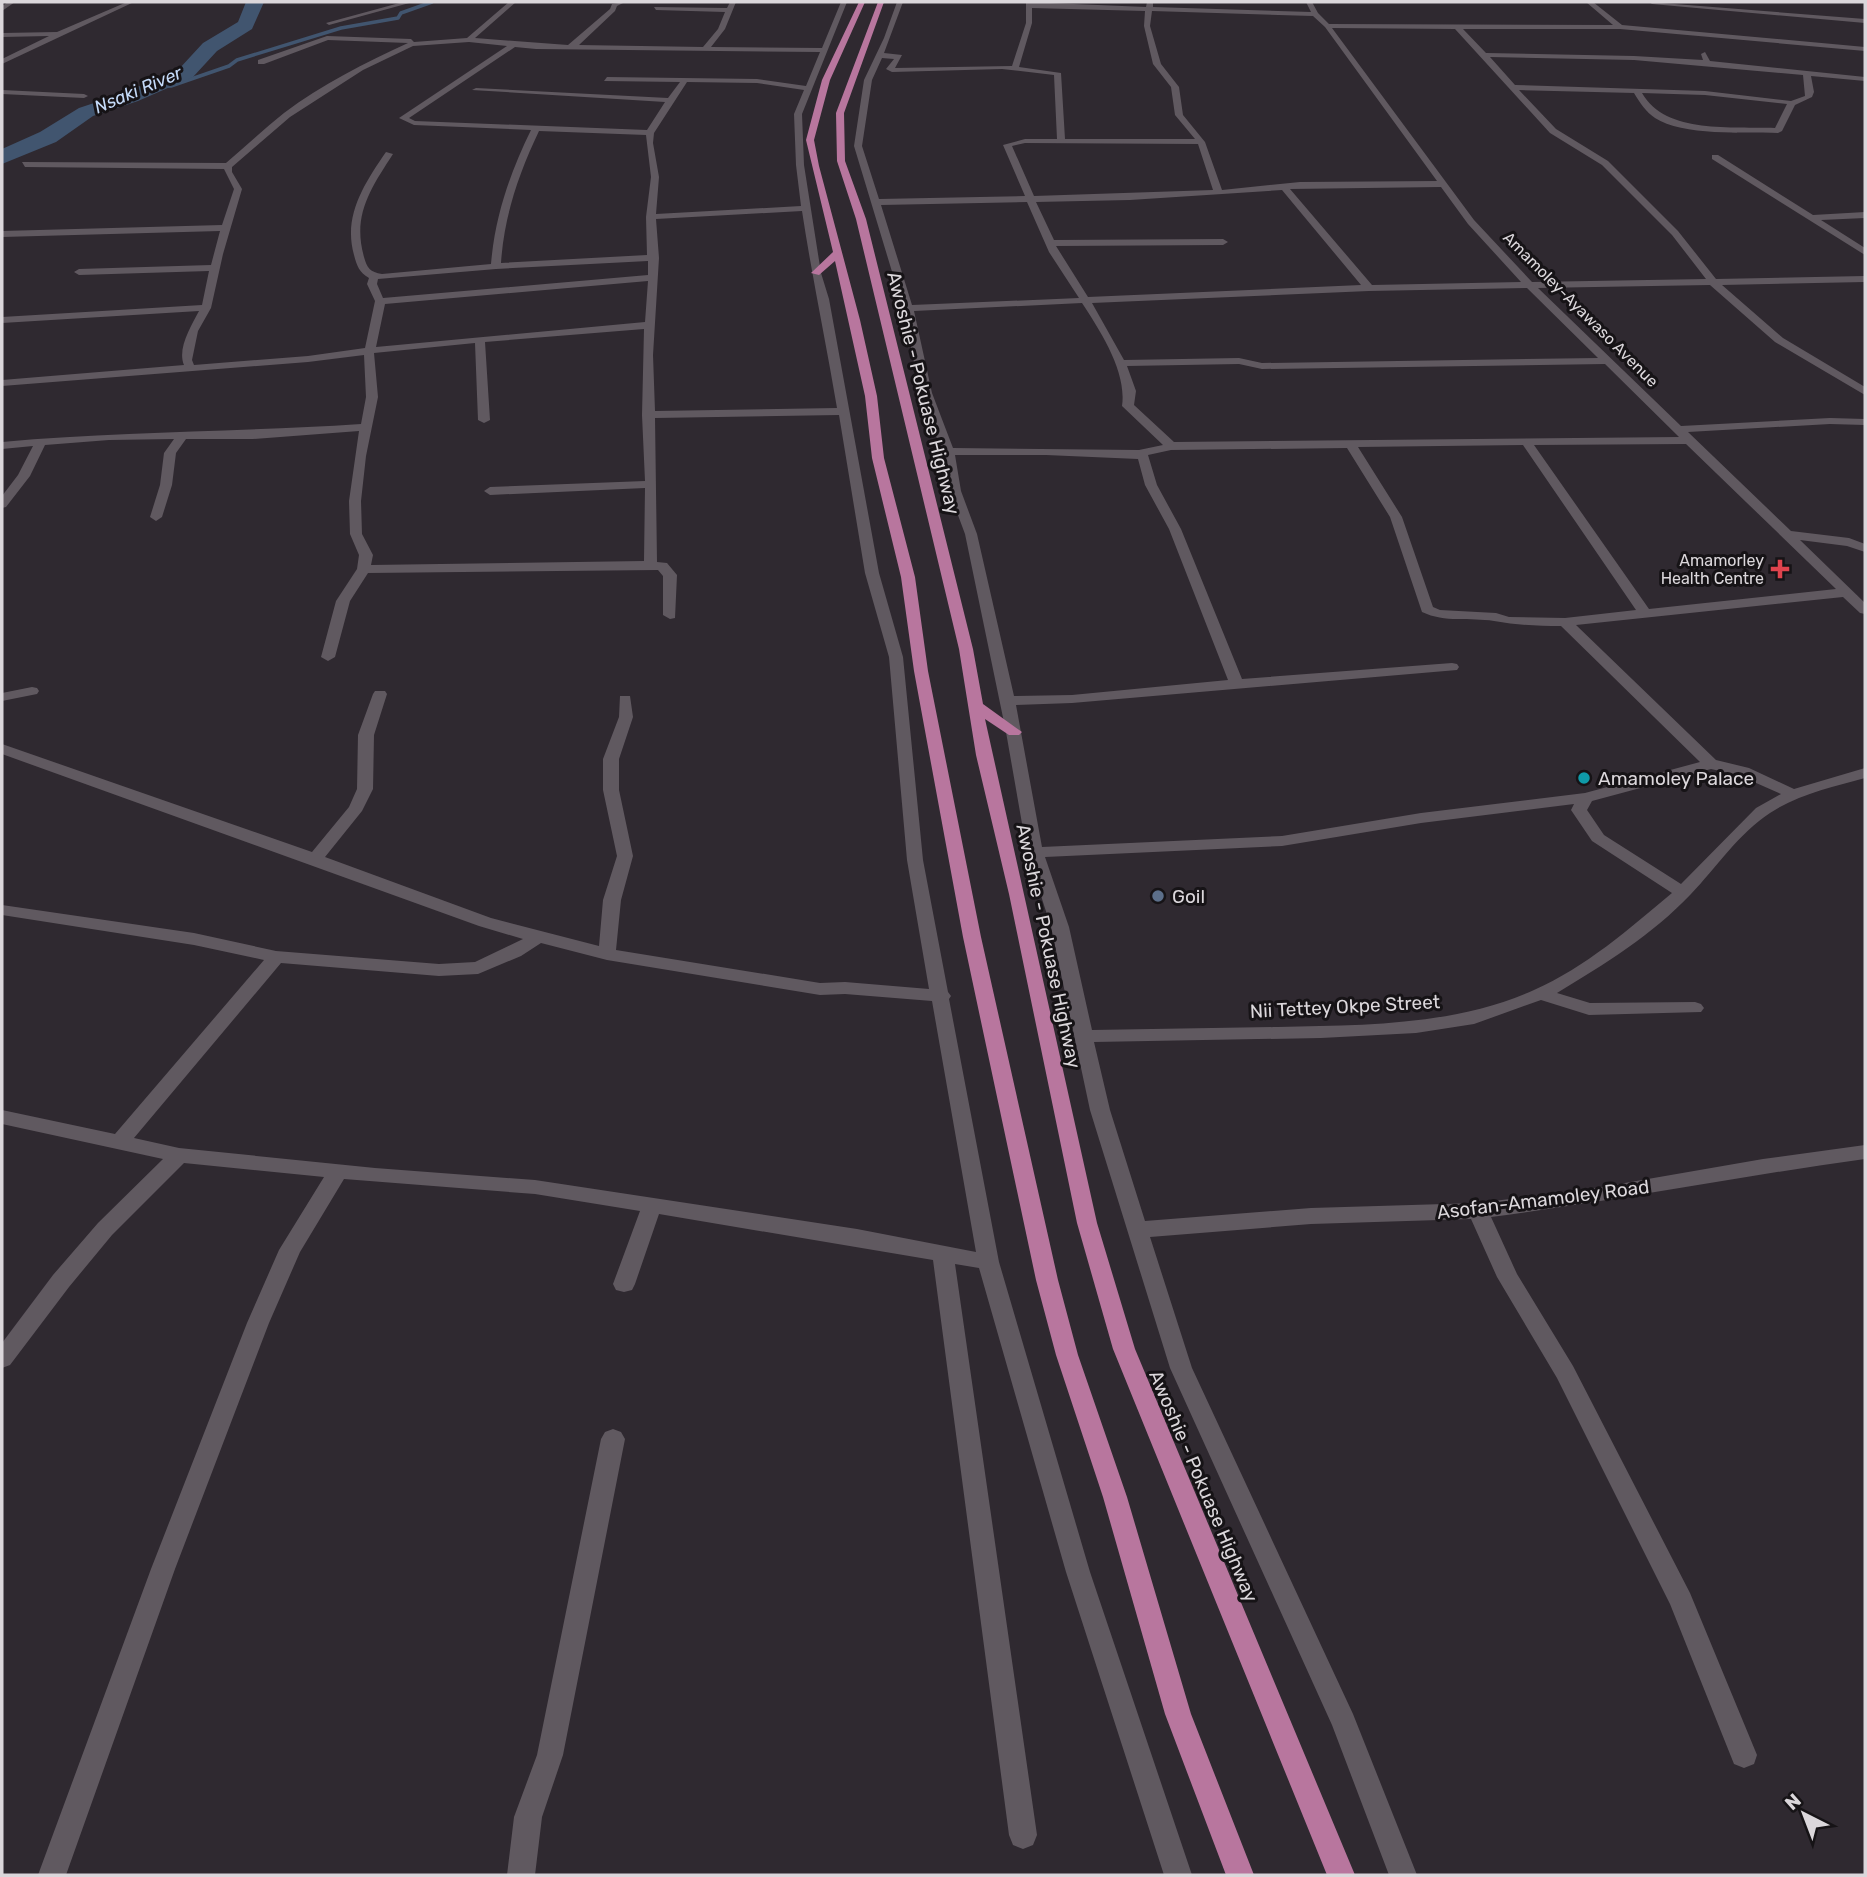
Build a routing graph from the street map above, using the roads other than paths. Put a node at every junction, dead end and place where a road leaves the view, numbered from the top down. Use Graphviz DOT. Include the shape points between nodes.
graph roads {
  1 [pos="12,2"];
  2 [pos="131,2"];
  3 [pos="410,2"];
  4 [pos="513,2"];
  5 [pos="622,2"];
  6 [pos="733,2"];
  7 [pos="844,2"];
  8 [pos="862,2"];
  9 [pos="881,2"];
  10 [pos="900,2"];
  11 [pos="1308,2"];
  12 [pos="1590,2"];
  13 [pos="1652,2"];
  14 [pos="1692,3"];
  15 [pos="1028,4"];
  16 [pos="1149,6"];
  17 [pos="656,8"];
  18 [pos="2,9"];
  19 [pos="727,10"];
  20 [pos="1315,14"];
  21 [pos="1865,21"];
  22 [pos="329,23"];
  23 [pos="1327,26"];
  24 [pos="1457,26"];
  25 [pos="1619,27"];
  26 [pos="59,33"];
  27 [pos="2,35"];
  28 [pos="1709,35"];
  29 [pos="469,40"];
  30 [pos="431,42"];
  31 [pos="512,46"];
  32 [pos="570,47"];
  33 [pos="705,49"];
  34 [pos="1865,49"];
  35 [pos="878,55"];
  36 [pos="1483,55"];
  37 [pos="829,57"];
  38 [pos="2,62"];
  39 [pos="261,62"];
  40 [pos="1707,63"];
  41 [pos="854,68"];
  42 [pos="1015,68"];
  43 [pos="1807,74"];
  44 [pos="607,79"];
  45 [pos="1865,79"];
  46 [pos="685,80"];
  47 [pos="1512,87"];
  48 [pos="807,88"];
  49 [pos="476,90"];
  50 [pos="1637,91"];
  51 [pos="2,92"];
  52 [pos="84,96"];
  53 [pos="671,100"];
  54 [pos="1792,103"];
  55 [pos="536,130"];
  56 [pos="650,133"];
  57 [pos="1061,141"];
  58 [pos="1201,142"];
  59 [pos="389,154"];
  60 [pos="1715,157"];
  61 [pos="25,164"];
  62 [pos="228,166"];
  63 [pos="1442,184"];
  64 [pos="1284,187"];
  65 [pos="1218,192"];
  66 [pos="1032,200"];
  67 [pos="876,202"];
  68 [pos="807,208"];
  69 [pos="1865,215"];
  70 [pos="652,217"];
  71 [pos="1812,218"];
  72 [pos="226,228"];
  73 [pos="2,234"];
  74 [pos="1223,242"];
  75 [pos="1051,243"];
  76 [pos="1865,252"];
  77 [pos="836,254"];
  78 [pos="654,258"];
  79 [pos="496,266"];
  80 [pos="214,268"];
  81 [pos="79,272"];
  82 [pos="816,273"];
  83 [pos="374,276"];
  84 [pos="653,278"];
  85 [pos="1865,279"];
  86 [pos="1714,283"];
  87 [pos="1528,284"];
  88 [pos="1369,288"];
  89 [pos="1085,300"];
  90 [pos="380,301"];
  91 [pos="206,308"];
  92 [pos="908,308"];
  93 [pos="2,320"];
  94 [pos="649,324"];
  95 [pos="480,339"];
  96 [pos="369,352"];
  97 [pos="1609,361"];
  98 [pos="1120,363"];
  99 [pos="191,369"];
  100 [pos="2,383"];
  101 [pos="1865,392"];
  102 [pos="844,411"];
  103 [pos="648,415"];
  104 [pos="484,420"];
  105 [pos="1865,422"];
  106 [pos="367,427"];
  107 [pos="1681,429"];
  108 [pos="183,435"];
  109 [pos="1692,440"];
  110 [pos="41,442"];
  111 [pos="1526,442"];
  112 [pos="2,445"];
  113 [pos="1351,445"];
  114 [pos="1171,446"];
  115 [pos="948,452"];
  116 [pos="1139,454"];
  117 [pos="651,484"];
  118 [pos="490,491"];
  119 [pos="2,504"];
  120 [pos="156,517"];
  121 [pos="1789,535"];
  122 [pos="1865,548"];
  123 [pos="650,565"];
  124 [pos="364,569"];
  125 [pos="1848,592"];
  126 [pos="1865,610"];
  127 [pos="1645,613"];
  128 [pos="670,615"];
  129 [pos="1565,622"];
  130 [pos="328,657"];
  131 [pos="1452,667"];
  132 [pos="1237,684"];
  133 [pos="32,691"];
  134 [pos="380,694"];
  135 [pos="2,697"];
  136 [pos="625,699"];
  137 [pos="1007,701"];
  138 [pos="976,706"];
  139 [pos="1014,732"];
  140 [pos="2,749"];
  141 [pos="1711,764"];
  142 [pos="1865,773"];
  143 [pos="1793,794"];
  144 [pos="1586,798"];
  145 [pos="1035,852"];
  146 [pos="315,859"];
  147 [pos="1683,892"];
  148 [pos="2,910"];
  149 [pos="538,937"];
  150 [pos="607,954"];
  151 [pos="276,957"];
  152 [pos="1541,994"];
  153 [pos="942,996"];
  154 [pos="1695,1008"];
  155 [pos="1084,1036"];
  156 [pos="2,1117"];
  157 [pos="120,1141"];
  158 [pos="1865,1152"];
  159 [pos="179,1155"];
  160 [pos="338,1172"];
  161 [pos="652,1205"];
  162 [pos="1478,1211"];
  163 [pos="1136,1230"];
  164 [pos="943,1253"];
  165 [pos="988,1262"];
  166 [pos="624,1284"];
  167 [pos="2,1359"];
  168 [pos="613,1439"];
  169 [pos="1744,1755"];
  170 [pos="1023,1835"];
  171 [pos="52,1875"];
  172 [pos="521,1875"];
  173 [pos="1178,1875"];
  174 [pos="1240,1875"];
  175 [pos="1341,1875"];
  176 [pos="1403,1875"];
  1 -- 18 [label="street"];
  2 -- 26 [label="street"];
  3 -- 22 [label="street"];
  4 -- 29 [label="street"];
  5 -- 32 [label="street" via="580,43"];
  6 -- 19 [label="street"];
  7 -- 37 [label="street"];
  8 -- 37 [label="main road"];
  9 -- 41 [label="main road, Awoshie - Pokuase Highway"];
  10 -- 35 [label="street"];
  11 -- 20 [label="street, Amamoley-Ayawaso Avenue"];
  12 -- 25 [label="street"];
  13 -- 14 [label="street"];
  14 -- 21 [label="street"];
  15 -- 16 [label="street"];
  15 -- 42 [label="street" via="1029,23"];
  16 -- 20 [label="street"];
  16 -- 58 [label="street" via="1147,26 1157,64 1175,88 1179,115"];
  17 -- 19 [label="street"];
  19 -- 33 [label="street" via="721,29"];
  20 -- 23 [label="street, Amamoley-Ayawaso Avenue"];
  23 -- 24 [label="street"];
  23 -- 63 [label="street, Amamoley-Ayawaso Avenue"];
  24 -- 25 [label="street"];
  24 -- 36 [label="street"];
  25 -- 28 [label="street"];
  26 -- 27 [label="street"];
  26 -- 38 [label="street"];
  28 -- 34 [label="street"];
  28 -- 40 [label="street"];
  29 -- 30 [label="street"];
  29 -- 31 [label="street"];
  30 -- 39 [label="street" via="327,38"];
  30 -- 62 [label="street" via="412,44 360,68 287,115"];
  31 -- 32 [label="street"];
  31 -- 55 [label="street" via="403,118 414,123"];
  32 -- 33 [label="street"];
  33 -- 37 [label="street"];
  35 -- 42 [label="street" via="899,57 892,70"];
  35 -- 67 [label="street" via="867,79 858,146"];
  36 -- 40 [label="street"];
  36 -- 47 [label="street"];
  37 -- 41 [label="main road"];
  37 -- 48 [label="street"];
  37 -- 77 [label="main road" via="810,141"];
  40 -- 43 [label="street"];
  41 -- 138 [label="main road, Awoshie - Pokuase Highway" via="840,113 841,161 887,323 967,649"];
  42 -- 57 [label="street" via="1058,73"];
  43 -- 45 [label="street"];
  43 -- 54 [label="street" via="1808,97"];
  44 -- 46 [label="street"];
  46 -- 48 [label="street" via="757,81"];
  46 -- 53 [label="street"];
  47 -- 50 [label="street"];
  47 -- 86 [label="street" via="1553,131 1605,163 1675,233"];
  48 -- 68 [label="street" via="798,114 797,143"];
  49 -- 53 [label="street"];
  50 -- 54 [label="street"];
  50 -- 54 [label="street" via="1651,114 1687,126 1778,131"];
  51 -- 52 [label="street"];
  53 -- 56 [label="street"];
  55 -- 56 [label="street"];
  55 -- 79 [label="street" via="500,223"];
  56 -- 70 [label="street"];
  57 -- 58 [label="street"];
  57 -- 66 [label="street" via="1007,145"];
  58 -- 65 [label="street"];
  59 -- 83 [label="street" via="357,211 355,241 362,268"];
  60 -- 71 [label="street"];
  61 -- 62 [label="street"];
  62 -- 72 [label="street" via="238,189"];
  63 -- 64 [label="street"];
  63 -- 87 [label="street, Amamoley-Ayawaso Avenue"];
  64 -- 65 [label="street"];
  64 -- 88 [label="street"];
  65 -- 66 [label="street"];
  66 -- 67 [label="street"];
  66 -- 75 [label="street"];
  67 -- 92 [label="street"];
  68 -- 70 [label="street"];
  68 -- 82 [label="street"];
  69 -- 71 [label="street"];
  70 -- 78 [label="street"];
  71 -- 76 [label="street"];
  72 -- 73 [label="street"];
  72 -- 80 [label="street"];
  74 -- 75 [label="street"];
  75 -- 89 [label="street"];
  77 -- 82 [label="main road"];
  77 -- 174 [label="main road" via="871,396 880,470 908,577 920,671 972,937 1047,1280 1178,1714"];
  78 -- 79 [label="street"];
  78 -- 84 [label="street"];
  79 -- 83 [label="street"];
  80 -- 81 [label="street"];
  80 -- 91 [label="street"];
  82 -- 102 [label="street"];
  83 -- 90 [label="street" via="372,284"];
  84 -- 90 [label="street"];
  84 -- 94 [label="street"];
  85 -- 86 [label="street"];
  86 -- 87 [label="street"];
  86 -- 101 [label="street" via="1779,340"];
  87 -- 88 [label="street"];
  87 -- 97 [label="street, Amamoley-Ayawaso Avenue"];
  88 -- 89 [label="street"];
  89 -- 92 [label="street"];
  89 -- 98 [label="street"];
  90 -- 96 [label="street"];
  91 -- 93 [label="street"];
  91 -- 99 [label="street" via="193,331 187,360"];
  92 -- 115 [label="street" via="926,393"];
  94 -- 95 [label="street"];
  94 -- 103 [label="street"];
  95 -- 96 [label="street"];
  95 -- 104 [label="street"];
  96 -- 99 [label="street"];
  96 -- 106 [label="street" via="372,397"];
  97 -- 98 [label="street" via="1262,366 1240,361"];
  97 -- 107 [label="street, Amamoley-Ayawaso Avenue"];
  98 -- 114 [label="street" via="1130,391 1128,406"];
  99 -- 100 [label="street"];
  102 -- 103 [label="street"];
  102 -- 153 [label="street" via="872,573 896,657 915,860"];
  103 -- 117 [label="street"];
  105 -- 107 [label="street"];
  106 -- 108 [label="street"];
  106 -- 124 [label="street" via="355,501 356,534 366,555"];
  107 -- 109 [label="street, Amamoley-Ayawaso Avenue"];
  108 -- 110 [label="street"];
  108 -- 120 [label="street" via="170,453"];
  109 -- 111 [label="street"];
  109 -- 121 [label="street, Amamoley-Ayawaso Avenue"];
  110 -- 112 [label="street"];
  110 -- 119 [label="street" via="24,477"];
  111 -- 113 [label="street"];
  111 -- 127 [label="street"];
  113 -- 114 [label="street"];
  113 -- 129 [label="street" via="1396,517 1427,609 1508,621"];
  114 -- 116 [label="street"];
  115 -- 116 [label="street"];
  115 -- 137 [label="street"];
  116 -- 132 [label="street" via="1175,529"];
  117 -- 118 [label="street"];
  117 -- 123 [label="street"];
  121 -- 122 [label="street"];
  121 -- 125 [label="street, Amamoley-Ayawaso Avenue"];
  123 -- 124 [label="street"];
  123 -- 128 [label="street" via="662,566 670,575"];
  124 -- 130 [label="street" via="343,601"];
  125 -- 126 [label="street, Amamoley-Ayawaso Avenue"];
  125 -- 127 [label="street"];
  127 -- 129 [label="street"];
  129 -- 141 [label="street"];
  131 -- 132 [label="street"];
  132 -- 137 [label="street"];
  133 -- 135 [label="street"];
  134 -- 146 [label="street" via="366,735 365,789 356,808"];
  136 -- 150 [label="street" via="626,717 611,759 611,790 625,856 612,900"];
  137 -- 139 [label="street"];
  138 -- 139 [label="main road"];
  138 -- 175 [label="main road, Awoshie - Pokuase Highway" via="1084,1210 1124,1349"];
  139 -- 145 [label="street"];
  140 -- 146 [label="street"];
  141 -- 143 [label="street" via="1743,771"];
  141 -- 144 [label="street"];
  142 -- 143 [label="street, Nii Tettey Okpe Street"];
  143 -- 147 [label="street, Nii Tettey Okpe Street" via="1762,811"];
  144 -- 145 [label="street" via="1282,841"];
  144 -- 147 [label="street" via="1579,810 1598,838"];
  145 -- 155 [label="street" via="1060,927"];
  146 -- 149 [label="street"];
  147 -- 152 [label="street, Nii Tettey Okpe Street" via="1613,952"];
  148 -- 151 [label="street" via="194,939"];
  149 -- 150 [label="street"];
  149 -- 151 [label="street" via="498,960 462,970"];
  150 -- 153 [label="street" via="820,989"];
  151 -- 157 [label="street"];
  152 -- 154 [label="street" via="1589,1009"];
  152 -- 155 [label="street, Nii Tettey Okpe Street" via="1474,1018 1416,1027"];
  153 -- 165 [label="street"];
  155 -- 163 [label="street" via="1100,1110"];
  156 -- 157 [label="street"];
  157 -- 159 [label="street"];
  158 -- 162 [label="street, Asofan-Amamoley Road"];
  159 -- 160 [label="street"];
  159 -- 167 [label="street" via="105,1229"];
  160 -- 161 [label="street" via="535,1187"];
  160 -- 171 [label="street" via="290,1250 258,1323"];
  161 -- 164 [label="street"];
  161 -- 166 [label="street"];
  162 -- 163 [label="street, Asofan-Amamoley Road" via="1311,1216"];
  162 -- 169 [label="street" via="1508,1278 1566,1372 1681,1601"];
  163 -- 176 [label="street" via="1181,1368 1344,1723"];
  164 -- 165 [label="street"];
  164 -- 170 [label="street"];
  165 -- 173 [label="street" via="1078,1572"];
  168 -- 172 [label="street" via="551,1755 528,1817"];
}
